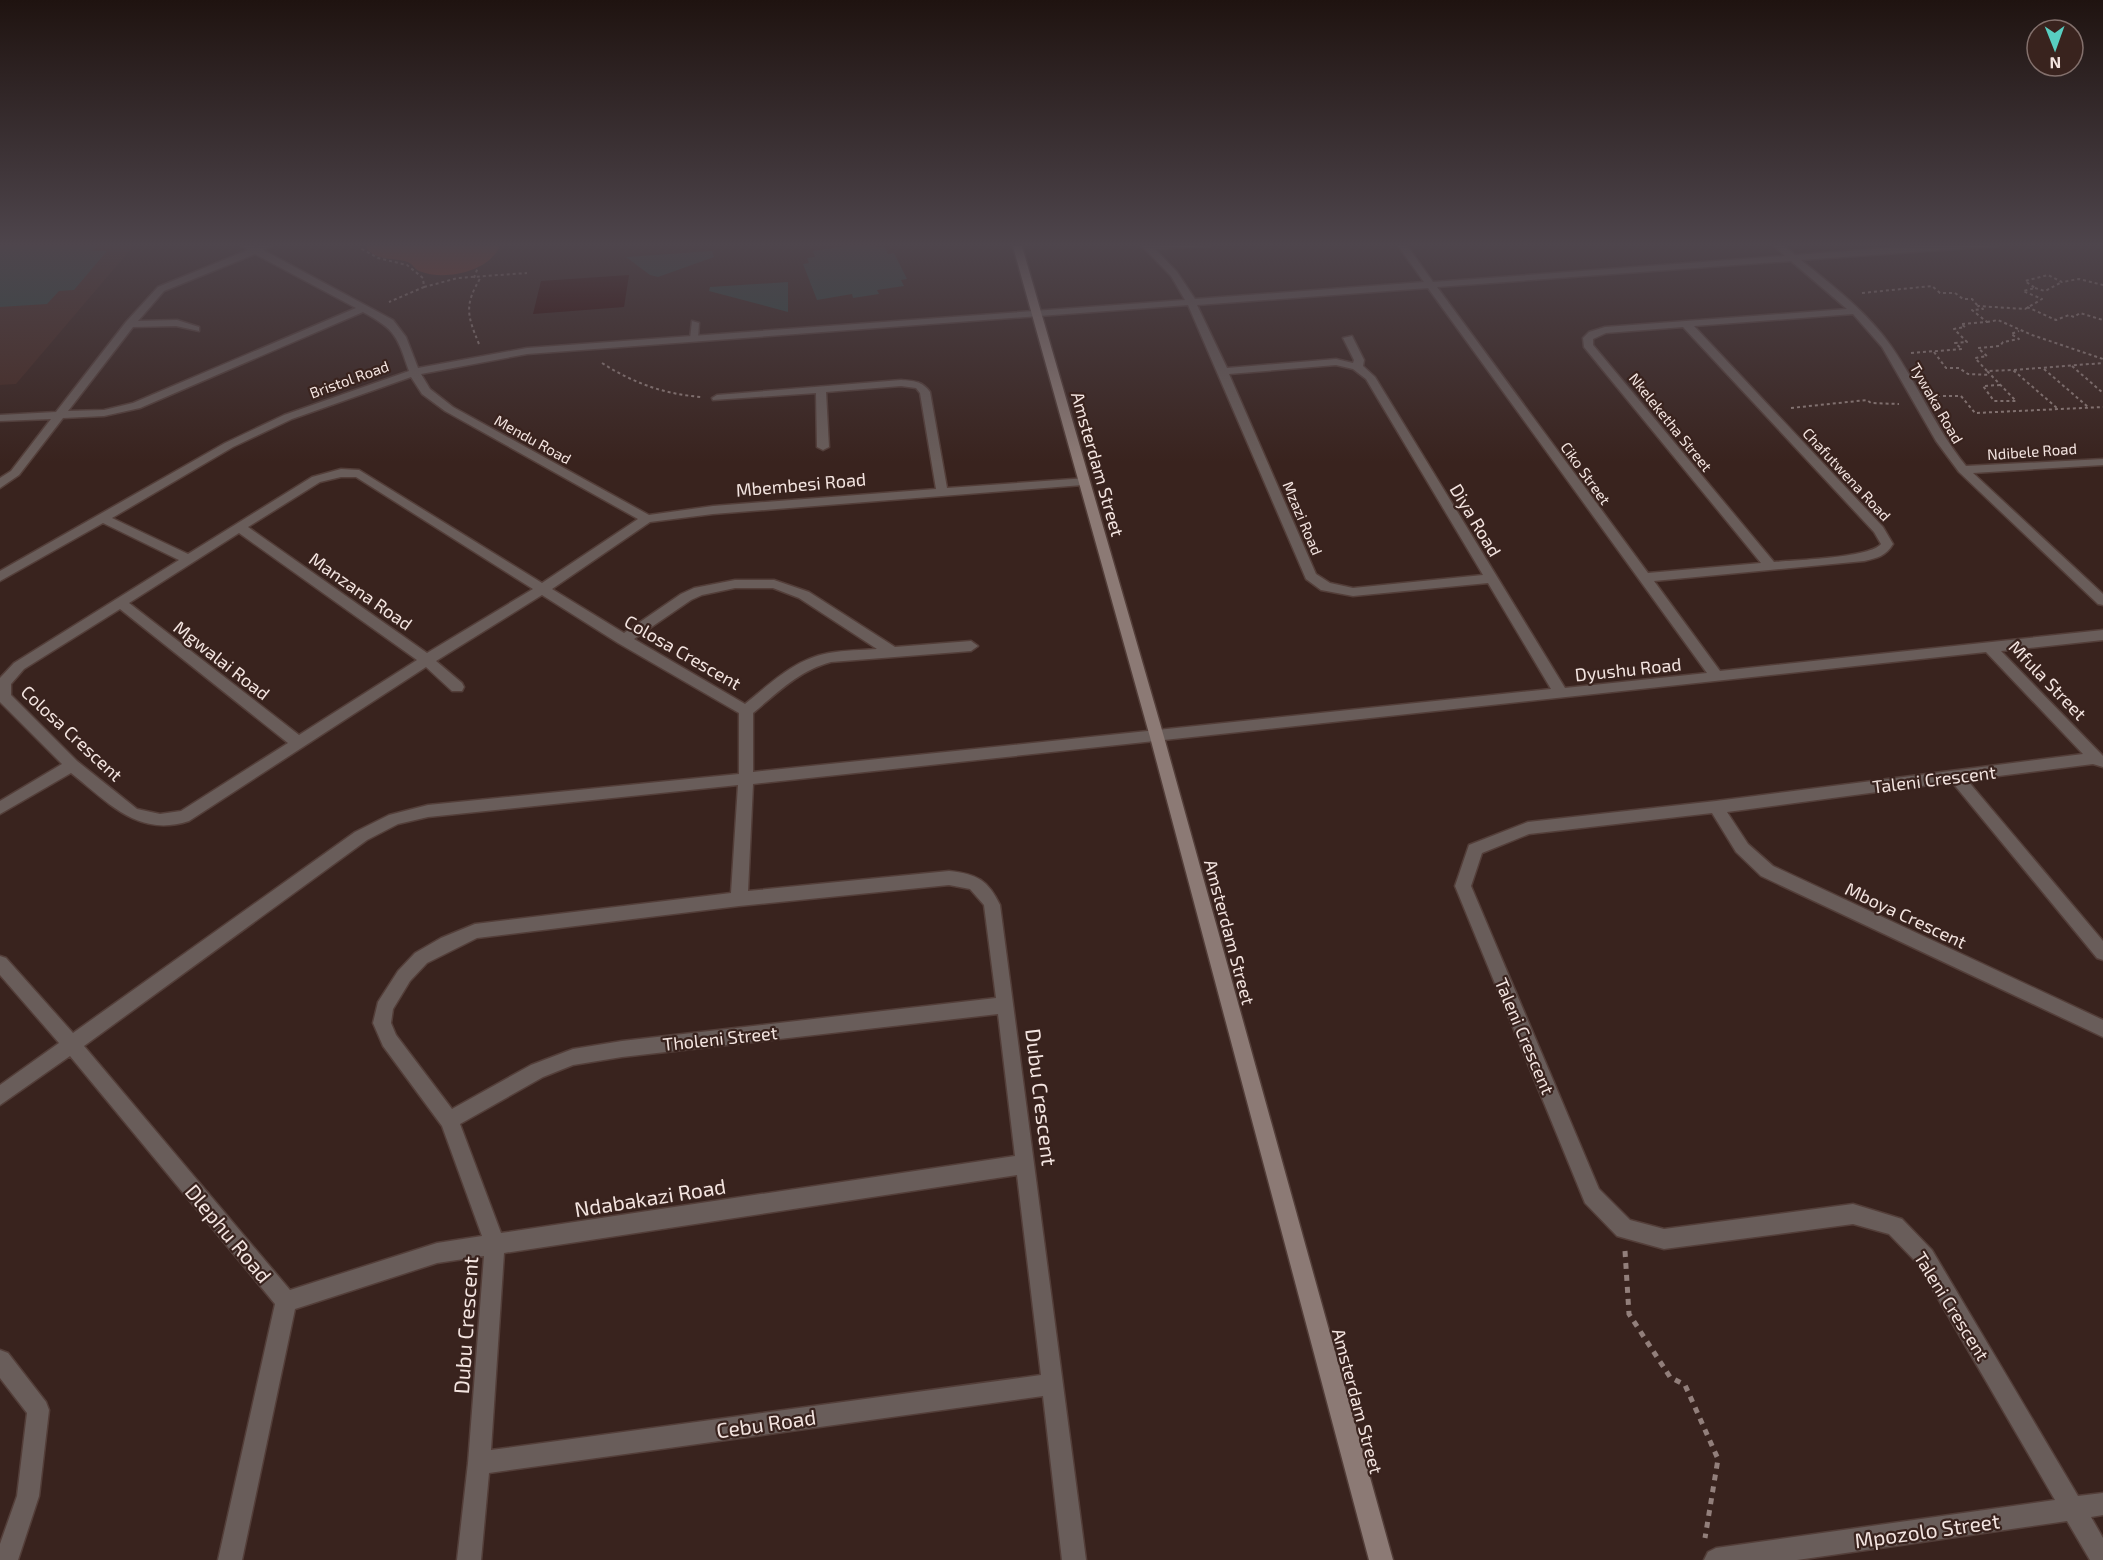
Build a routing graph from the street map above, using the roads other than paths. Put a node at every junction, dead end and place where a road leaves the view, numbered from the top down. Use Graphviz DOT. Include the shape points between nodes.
graph roads {
  1 [pos="1036,315"];
  2 [pos="137,316"];
  3 [pos="353,316"];
  4 [pos="378,316"];
  5 [pos="1025,316"];
  6 [pos="1197,316"];
  7 [pos="1453,316"];
  8 [pos="1792,316"];
  9 [pos="1859,316"];
  10 [pos="695,323"];
  11 [pos="130,324"];
  12 [pos="1686,324"];
  13 [pos="195,329"];
  14 [pos="1348,338"];
  15 [pos="694,339"];
  16 [pos="1358,367"];
  17 [pos="1223,370"];
  18 [pos="415,372"];
  19 [pos="820,390"];
  20 [pos="717,398"];
  21 [pos="61,414"];
  22 [pos="0,418"];
  23 [pos="823,447"];
  24 [pos="2103,462"];
  25 [pos="1963,470"];
  26 [pos="1083,481"];
  27 [pos="0,484"];
  28 [pos="942,491"];
  29 [pos="102,518"];
  30 [pos="647,519"];
  31 [pos="241,528"];
  32 [pos="190,560"];
  33 [pos="1769,564"];
  34 [pos="0,577"];
  35 [pos="1644,578"];
  36 [pos="1491,579"];
  37 [pos="543,589"];
  38 [pos="2103,601"];
  39 [pos="121,603"];
  40 [pos="2103,635"];
  41 [pos="623,640"];
  42 [pos="971,646"];
  43 [pos="1990,648"];
  44 [pos="892,652"];
  45 [pos="427,660"];
  46 [pos="1717,677"];
  47 [pos="457,687"];
  48 [pos="1561,694"];
  49 [pos="746,711"];
  50 [pos="1157,737"];
  51 [pos="300,744"];
  52 [pos="2100,762"];
  53 [pos="72,765"];
  54 [pos="1956,777"];
  55 [pos="746,779"];
  56 [pos="1716,807"];
  57 [pos="0,808"];
  58 [pos="739,899"];
  59 [pos="2103,953"];
  60 [pos="0,963"];
  61 [pos="1006,1005"];
  62 [pos="2103,1029"];
  63 [pos="72,1045"];
  64 [pos="0,1096"];
  65 [pos="449,1120"];
  66 [pos="1026,1164"];
  67 [pos="495,1245"];
  68 [pos="286,1301"];
  69 [pos="0,1361"];
  70 [pos="1053,1384"];
  71 [pos="479,1463"];
  72 [pos="2103,1504"];
  73 [pos="2073,1509"];
  74 [pos="1709,1554"];
  75 [pos="6,1560"];
  76 [pos="230,1560"];
  77 [pos="469,1560"];
  78 [pos="1074,1560"];
  79 [pos="1381,1560"];
  80 [pos="2103,1560"];
  1 -- 26 [label="street, Amsterdam Street"];
  2 -- 11 [label="street"];
  3 -- 21 [label="street" via="136,406 104,413"];
  4 -- 18 [label="street, Mendu Road" via="399,331"];
  5 -- 15 [label="street, Bristol Road"];
  6 -- 17 [label="street, Mzazi Road"];
  7 -- 35 [label="street, Ciko Street"];
  8 -- 12 [label="street, Nkeleketha Street"];
  9 -- 25 [label="street, Tywaka Road" via="1890,352 1946,451"];
  10 -- 15 [label="lane"];
  11 -- 13 [label="street" via="177,323"];
  11 -- 21 [label="street"];
  12 -- 33 [label="street, Nkeleketha Street" via="1605,330 1593,334 1587,342"];
  12 -- 33 [label="street, Chafutwena Road" via="1879,530 1887,544 1885,550 1864,557"];
  14 -- 16 [label="street, Diya Road" via="1359,360"];
  15 -- 18 [label="street, Bristol Road" via="527,351"];
  16 -- 17 [label="street" via="1336,362"];
  16 -- 36 [label="street, Diya Road" via="1370,377"];
  17 -- 36 [label="street, Mzazi Road" via="1311,576 1326,587 1353,592"];
  18 -- 29 [label="street, Bristol Road" via="288,417 229,445"];
  18 -- 30 [label="street, Mendu Road" via="423,387 449,409"];
  19 -- 20 [label="street"];
  19 -- 23 [label="street"];
  19 -- 28 [label="street" via="901,383 919,386 925,392"];
  21 -- 22 [label="street"];
  21 -- 27 [label="street" via="15,473"];
  24 -- 25 [label="street, Ndibele Road"];
  25 -- 38 [label="street, Tywaka Road"];
  26 -- 28 [label="street, Mbembesi Road"];
  26 -- 50 [label="street, Amsterdam Street"];
  28 -- 30 [label="street, Mbembesi Road"];
  29 -- 32 [label="street"];
  29 -- 34 [label="street, Bristol Road"];
  30 -- 37 [label="street, Mbembesi Road"];
  31 -- 32 [label="street, Colosa Crescent"];
  31 -- 37 [label="street, Colosa Crescent" via="316,479 341,473 359,474"];
  31 -- 45 [label="street, Manzana Road"];
  32 -- 39 [label="street, Colosa Crescent"];
  33 -- 35 [label="street, Chafutwena Road"];
  35 -- 46 [label="street, Ciko Street"];
  36 -- 48 [label="street, Diya Road"];
  37 -- 41 [label="street, Colosa Crescent"];
  37 -- 45 [label="street, Colosa Crescent"];
  39 -- 51 [label="street, Mgwalai Road"];
  39 -- 53 [label="street, Colosa Crescent" via="19,666 3,683 4,698"];
  40 -- 43 [label="street, Dyushu Road"];
  41 -- 44 [label="street" via="699,591 735,584 774,584 804,595"];
  41 -- 49 [label="street, Colosa Crescent"];
  42 -- 44 [label="street"];
  43 -- 46 [label="street, Dyushu Road"];
  43 -- 52 [label="street, Mfula Street"];
  44 -- 49 [label="street" via="813,660"];
  45 -- 47 [label="street, Manzana Road"];
  45 -- 51 [label="street, Colosa Crescent"];
  46 -- 48 [label="street, Dyushu Road"];
  48 -- 50 [label="street, Dyushu Road"];
  49 -- 55 [label="street, Colosa Crescent"];
  50 -- 55 [label="street, Dyushu Road"];
  50 -- 79 [label="street, Amsterdam Street"];
  51 -- 53 [label="street, Colosa Crescent" via="184,816 160,820 133,814"];
  52 -- 54 [label="street, Taleni Crescent"];
  53 -- 57 [label="street"];
  54 -- 56 [label="street, Taleni Crescent"];
  54 -- 59 [label="street"];
  55 -- 58 [label="street"];
  55 -- 63 [label="street, Dyushu Road" via="428,811 394,819 361,836"];
  56 -- 62 [label="street, Mboya Crescent" via="1742,848 1767,871"];
  56 -- 73 [label="street, Taleni Crescent" via="1528,828 1476,849 1463,886 1592,1196 1624,1229 1664,1239 1853,1214 1895,1226 1925,1257"];
  58 -- 61 [label="street, Dubu Crescent" via="949,878 975,883 985,890 992,905"];
  58 -- 65 [label="street, Dubu Crescent" via="476,931 421,958 384,1007 382,1023 389,1040"];
  60 -- 63 [label="street, Dlephu Road"];
  61 -- 65 [label="street, Tholeni Street" via="573,1057 537,1071"];
  61 -- 66 [label="street, Dubu Crescent"];
  63 -- 64 [label="street, Dyushu Road"];
  63 -- 68 [label="street, Dlephu Road"];
  65 -- 67 [label="street, Dubu Crescent"];
  66 -- 67 [label="street, Ndabakazi Road"];
  66 -- 70 [label="street, Dubu Crescent"];
  67 -- 68 [label="street, Ndabakazi Road" via="437,1253"];
  67 -- 71 [label="street, Dubu Crescent"];
  68 -- 76 [label="street"];
  69 -- 75 [label="street" via="38,1410 28,1496"];
  70 -- 71 [label="street, Cebu Road"];
  70 -- 78 [label="street, Dubu Crescent"];
  71 -- 77 [label="street, Dubu Crescent"];
  72 -- 73 [label="street, Mpozolo Street"];
  73 -- 74 [label="street, Mpozolo Street"];
  73 -- 80 [label="street, Taleni Crescent"];
}
